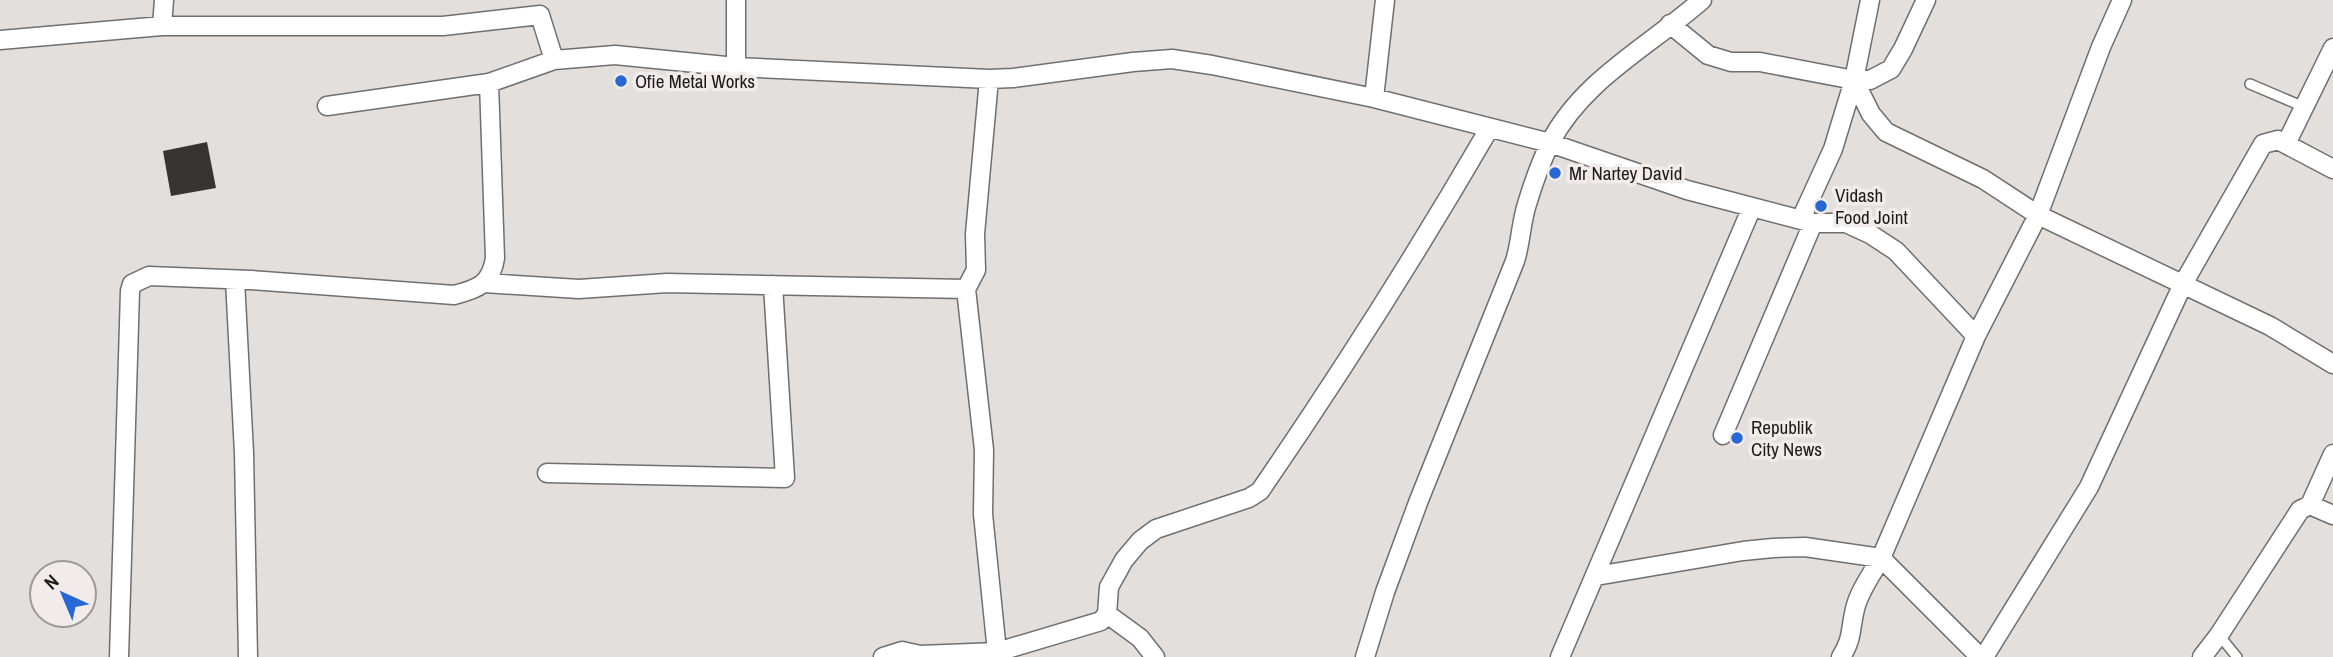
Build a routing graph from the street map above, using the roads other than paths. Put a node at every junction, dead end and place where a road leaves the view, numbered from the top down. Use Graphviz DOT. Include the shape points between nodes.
graph roads {
  1 [pos="164,0"];
  2 [pos="736,0"];
  3 [pos="1385,0"];
  4 [pos="1702,0"];
  5 [pos="1870,0"];
  6 [pos="1926,0"];
  7 [pos="2122,0"];
  8 [pos="538,8"];
  9 [pos="1670,24"];
  10 [pos="162,26"];
  11 [pos="0,40"];
  12 [pos="2333,48"];
  13 [pos="554,60"];
  14 [pos="736,67"];
  15 [pos="989,79"];
  16 [pos="1854,80"];
  17 [pos="489,83"];
  18 [pos="2250,84"];
  19 [pos="1374,98"];
  20 [pos="327,106"];
  21 [pos="2304,107"];
  22 [pos="1489,129"];
  23 [pos="1550,143"];
  24 [pos="2286,144"];
  25 [pos="2333,169"];
  26 [pos="1752,207"];
  27 [pos="2038,215"];
  28 [pos="1807,221"];
  29 [pos="235,280"];
  30 [pos="484,283"];
  31 [pos="2183,284"];
  32 [pos="773,285"];
  33 [pos="966,289"];
  34 [pos="1976,336"];
  35 [pos="2333,364"];
  36 [pos="1723,435"];
  37 [pos="2333,454"];
  38 [pos="547,472"];
  39 [pos="2310,505"];
  40 [pos="2333,515"];
  41 [pos="1881,558"];
  42 [pos="1596,576"];
  43 [pos="1107,614"];
  44 [pos="2219,635"];
  45 [pos="997,652"];
  46 [pos="119,657"];
  47 [pos="248,657"];
  48 [pos="883,657"];
  49 [pos="1155,657"];
  50 [pos="1365,657"];
  51 [pos="1560,657"];
  52 [pos="1841,657"];
  53 [pos="1982,657"];
  54 [pos="2202,657"];
  55 [pos="2237,657"];
  1 -- 10 [label="street"];
  2 -- 14 [label="street"];
  3 -- 19 [label="street"];
  4 -- 9 [label="street"];
  5 -- 16 [label="street"];
  6 -- 16 [label="street" via="1891,69 1870,80"];
  7 -- 27 [label="street"];
  8 -- 10 [label="street" via="443,26"];
  8 -- 13 [label="street"];
  9 -- 16 [label="street" via="1719,59"];
  9 -- 23 [label="street" via="1585,96"];
  10 -- 11 [label="street"];
  12 -- 21 [label="street"];
  13 -- 14 [label="street" via="615,55"];
  13 -- 17 [label="street"];
  14 -- 15 [label="street"];
  15 -- 19 [label="street" via="1172,60"];
  15 -- 33 [label="street" via="976,270"];
  16 -- 27 [label="street" via="1885,132 1983,179"];
  16 -- 28 [label="street"];
  17 -- 20 [label="street"];
  17 -- 30 [label="street" via="495,258 493,272"];
  18 -- 21 [label="lane"];
  19 -- 22 [label="street"];
  21 -- 24 [label="street"];
  22 -- 23 [label="street"];
  22 -- 43 [label="street" via="1415,254 1261,491 1156,529 1140,541 1109,587"];
  23 -- 26 [label="street"];
  23 -- 50 [label="street" via="1527,205 1515,261 1409,527"];
  24 -- 25 [label="street"];
  24 -- 31 [label="street" via="2278,140 2263,144"];
  26 -- 28 [label="street"];
  26 -- 42 [label="street"];
  27 -- 31 [label="street"];
  27 -- 34 [label="street"];
  28 -- 34 [label="street" via="1846,223 1896,251"];
  28 -- 36 [label="street"];
  29 -- 30 [label="street" via="454,295"];
  29 -- 46 [label="street" via="149,276 132,284"];
  29 -- 47 [label="street"];
  30 -- 32 [label="street" via="579,289 667,283"];
  31 -- 35 [label="street"];
  31 -- 53 [label="street" via="2089,487"];
  32 -- 33 [label="street"];
  32 -- 38 [label="street" via="785,478"];
  33 -- 45 [label="street" via="984,450 983,514"];
  34 -- 41 [label="street"];
  37 -- 39 [label="street"];
  39 -- 40 [label="street"];
  39 -- 44 [label="street" via="2300,510"];
  41 -- 42 [label="street" via="1805,547 1773,548"];
  41 -- 52 [label="street" via="1862,591"];
  41 -- 53 [label="street"];
  42 -- 51 [label="street"];
  43 -- 45 [label="street" via="1101,621"];
  43 -- 49 [label="street" via="1140,638"];
  44 -- 54 [label="street"];
  44 -- 55 [label="lane"];
  45 -- 48 [label="street" via="920,655 902,651"];
}
